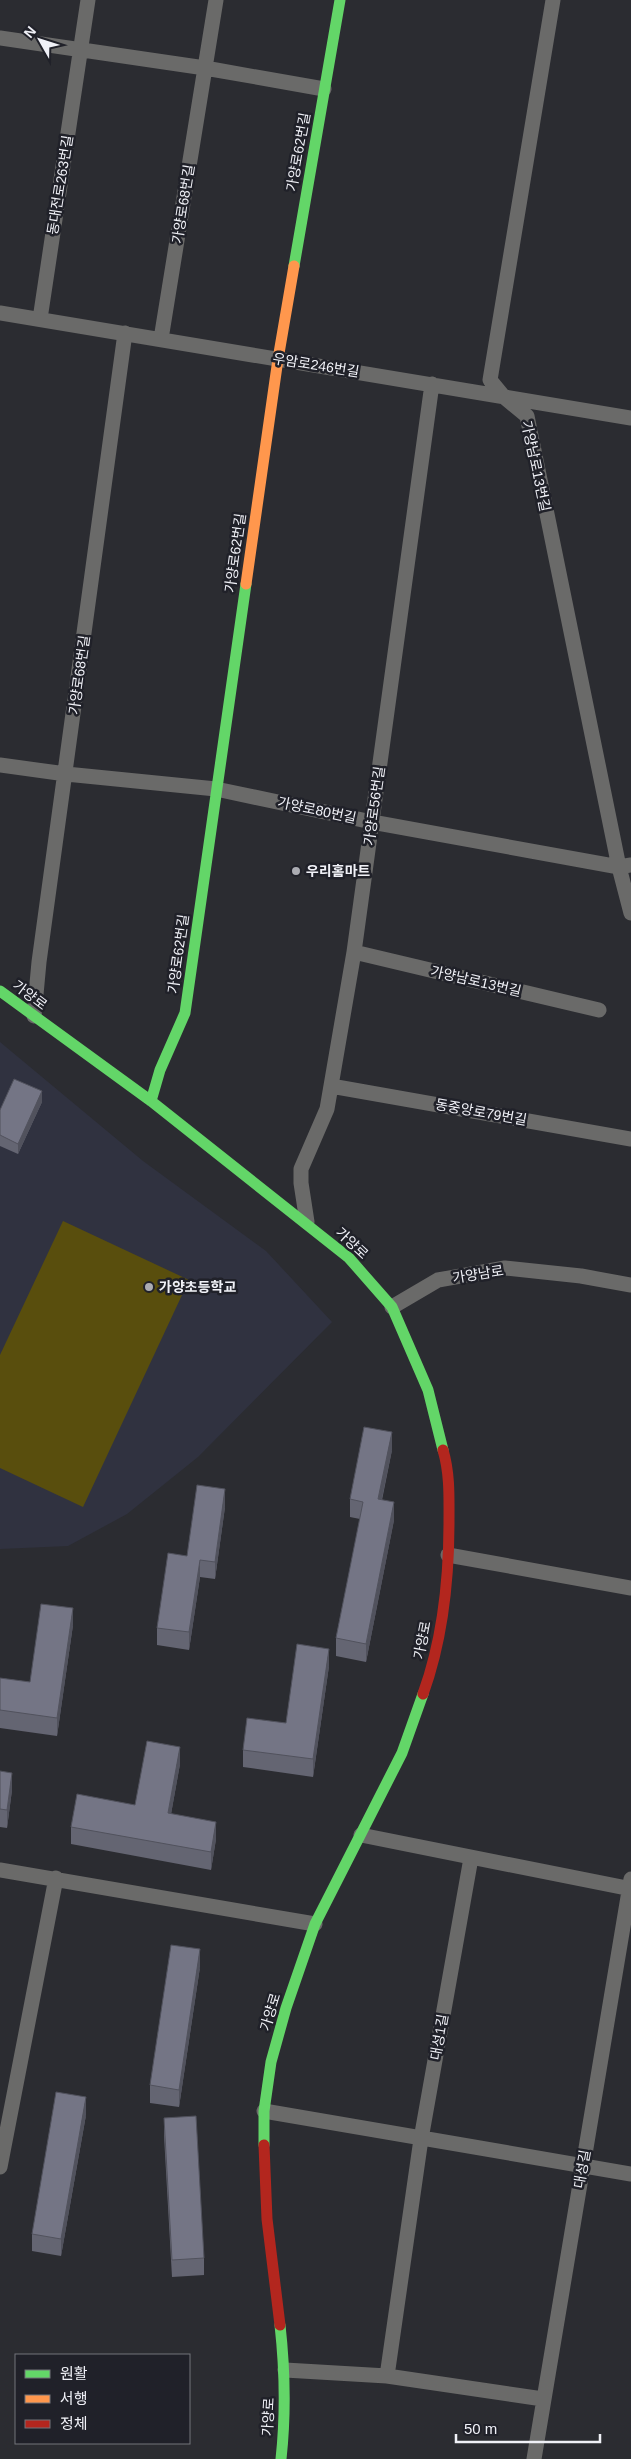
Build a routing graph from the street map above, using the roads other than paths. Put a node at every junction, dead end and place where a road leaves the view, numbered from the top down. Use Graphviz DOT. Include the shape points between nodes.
graph roads {
  1 [pos="88,0"];
  2 [pos="216,0"];
  3 [pos="553,0"];
  4 [pos="341,2"];
  5 [pos="0,38"];
  6 [pos="80,51"];
  7 [pos="205,68"];
  8 [pos="324,89"];
  9 [pos="0,312"];
  10 [pos="40,319"];
  11 [pos="125,333"];
  12 [pos="161,339"];
  13 [pos="278,359"];
  14 [pos="432,384"];
  15 [pos="504,397"];
  16 [pos="631,418"];
  17 [pos="0,765"];
  18 [pos="66,774"];
  19 [pos="216,789"];
  20 [pos="372,822"];
  21 [pos="625,866"];
  22 [pos="631,913"];
  23 [pos="354,952"];
  24 [pos="0,991"];
  25 [pos="599,1010"];
  26 [pos="34,1016"];
  27 [pos="331,1086"];
  28 [pos="151,1101"];
  29 [pos="631,1139"];
  30 [pos="307,1222"];
  31 [pos="631,1285"];
  32 [pos="392,1307"];
  33 [pos="448,1554"];
  34 [pos="631,1588"];
  35 [pos="361,1835"];
  36 [pos="471,1858"];
  37 [pos="0,1870"];
  38 [pos="56,1878"];
  39 [pos="630,1886"];
  40 [pos="315,1924"];
  41 [pos="264,2111"];
  42 [pos="421,2139"];
  43 [pos="582,2166"];
  44 [pos="0,2167"];
  45 [pos="631,2174"];
  46 [pos="285,2370"];
  47 [pos="387,2376"];
  48 [pos="543,2400"];
  49 [pos="280,2459"];
  50 [pos="534,2459"];
  1 -- 6 [label="street, 동대전로263번길"];
  2 -- 7 [label="street, 가양로68번길"];
  3 -- 15 [label="street, 가양남로13번길" via="490,380"];
  4 -- 8 [label="street, 가양로62번길"];
  5 -- 6 [label="street"];
  6 -- 7 [label="street"];
  6 -- 10 [label="street, 동대전로263번길"];
  7 -- 8 [label="street"];
  7 -- 12 [label="street, 가양로68번길"];
  8 -- 13 [label="street, 가양로62번길"];
  9 -- 10 [label="street, 우암로246번길"];
  10 -- 11 [label="street, 우암로246번길"];
  11 -- 12 [label="street, 우암로246번길"];
  11 -- 18 [label="street, 가양로68번길"];
  12 -- 13 [label="street, 우암로246번길"];
  13 -- 14 [label="street, 우암로246번길"];
  13 -- 19 [label="street, 가양로62번길"];
  14 -- 15 [label="street, 우암로246번길"];
  14 -- 20 [label="street, 가양로56번길"];
  15 -- 16 [label="street, 우암로246번길"];
  15 -- 21 [label="street, 가양남로13번길" via="526,416"];
  17 -- 18 [label="street, 가양로80번길"];
  18 -- 19 [label="street, 가양로80번길"];
  18 -- 26 [label="street, 가양로68번길"];
  19 -- 20 [label="street, 가양로80번길"];
  19 -- 28 [label="street, 가양로62번길" via="185,1013 160,1070"];
  20 -- 21 [label="street, 가양로80번길"];
  20 -- 23 [label="street, 가양로56번길"];
  21 -- 22 [label="street, 가양남로13번길"];
  23 -- 25 [label="street, 가양남로13번길"];
  23 -- 27 [label="street, 가양로56번길"];
  24 -- 26 [label="street, 가양로"];
  26 -- 28 [label="street, 가양로"];
  27 -- 29 [label="street, 동중앙로79번길"];
  27 -- 30 [label="street, 가양로56번길" via="327,1109 301,1169"];
  28 -- 30 [label="street, 가양로"];
  30 -- 32 [label="street, 가양로" via="349,1258"];
  31 -- 32 [label="street, 가양남로" via="505,1268 438,1280"];
  32 -- 33 [label="street, 가양로" via="428,1390 449,1472"];
  33 -- 34 [label="street"];
  33 -- 35 [label="street, 가양로" via="449,1571 435,1661 402,1753"];
  35 -- 36 [label="street"];
  35 -- 40 [label="street, 가양로"];
  36 -- 39 [label="street"];
  36 -- 42 [label="street, 대성1길"];
  37 -- 38 [label="street"];
  38 -- 40 [label="street"];
  38 -- 44 [label="street"];
  39 -- 43 [label="street, 대성길"];
  40 -- 41 [label="street, 가양로" via="271,2062"];
  41 -- 42 [label="street"];
  41 -- 46 [label="street, 가양로" via="267,2219"];
  42 -- 43 [label="street"];
  42 -- 47 [label="street, 대성1길"];
  43 -- 45 [label="street"];
  43 -- 48 [label="street, 대성길"];
  46 -- 47 [label="street"];
  46 -- 49 [label="street, 가양로" via="285,2420"];
  47 -- 48 [label="street"];
  48 -- 50 [label="street, 대성길"];
}
